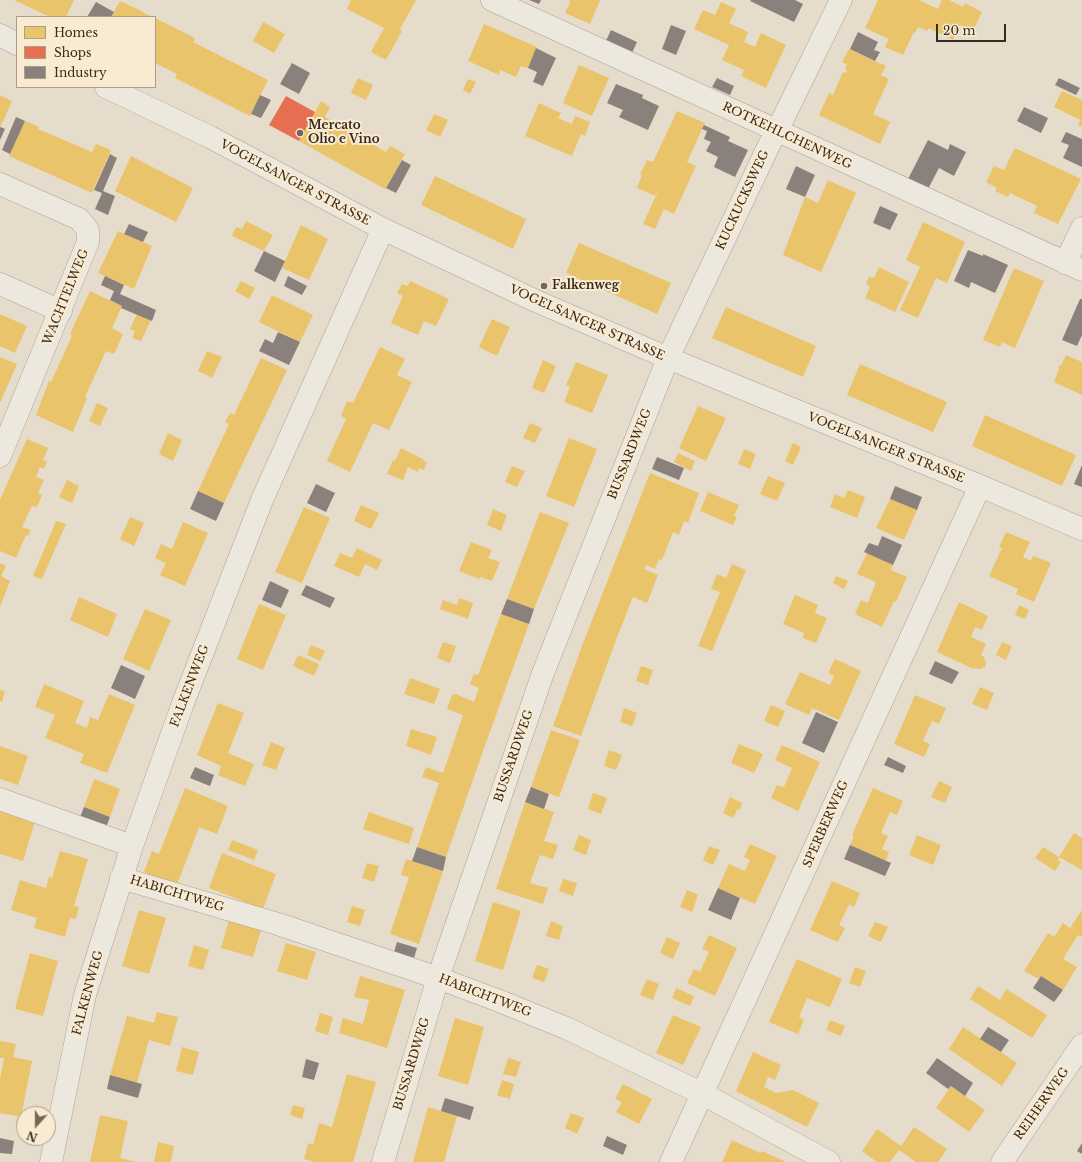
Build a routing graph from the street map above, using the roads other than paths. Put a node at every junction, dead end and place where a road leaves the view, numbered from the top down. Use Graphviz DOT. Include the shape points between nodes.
graph roads {
  1 [pos="494,0"];
  2 [pos="841,0"];
  3 [pos="0,35"];
  4 [pos="16,43"];
  5 [pos="108,88"];
  6 [pos="777,132"];
  7 [pos="0,184"];
  8 [pos="1082,228"];
  9 [pos="383,229"];
  10 [pos="1074,267"];
  11 [pos="0,284"];
  12 [pos="61,311"];
  13 [pos="668,358"];
  14 [pos="0,456"];
  15 [pos="980,486"];
  16 [pos="1082,529"];
  17 [pos="0,800"];
  18 [pos="132,846"];
  19 [pos="121,878"];
  20 [pos="438,978"];
  21 [pos="1082,1046"];
  22 [pos="703,1094"];
  23 [pos="51,1162"];
  24 [pos="383,1162"];
  25 [pos="671,1162"];
  26 [pos="829,1162"];
  27 [pos="1002,1162"];
  1 -- 6 [label="street, ROTKEHLCHENWEG"];
  2 -- 6 [label="street, KUCKUCKSWEG"];
  3 -- 4 [label="street"];
  5 -- 9 [label="street, VOGELSANGER STRASSE" via="210,137"];
  6 -- 10 [label="street, ROTKEHLCHENWEG"];
  6 -- 13 [label="street, KUCKUCKSWEG"];
  7 -- 12 [label="street, WACHTELWEG" via="79,219 88,230 88,242"];
  8 -- 10 [label="street"];
  9 -- 13 [label="street, VOGELSANGER STRASSE" via="536,301"];
  9 -- 18 [label="street, FALKENWEG" via="262,500 183,703"];
  11 -- 12 [label="street"];
  12 -- 14 [label="street, WACHTELWEG"];
  13 -- 15 [label="street, VOGELSANGER STRASSE"];
  13 -- 20 [label="street, BUSSARDWEG" via="543,673"];
  15 -- 16 [label="street, VOGELSANGER STRASSE"];
  15 -- 22 [label="street, SPERBERWEG"];
  17 -- 18 [label="street"];
  18 -- 19 [label="street, FALKENWEG"];
  19 -- 20 [label="street, HABICHTWEG" via="278,924"];
  19 -- 23 [label="street, FALKENWEG" via="85,995"];
  20 -- 22 [label="street, HABICHTWEG" via="566,1028"];
  20 -- 24 [label="street, BUSSARDWEG"];
  21 -- 27 [label="street, REIHERWEG"];
  22 -- 25 [label="street, SPERBERWEG"];
  22 -- 26 [label="street, HABICHTWEG"];
}
